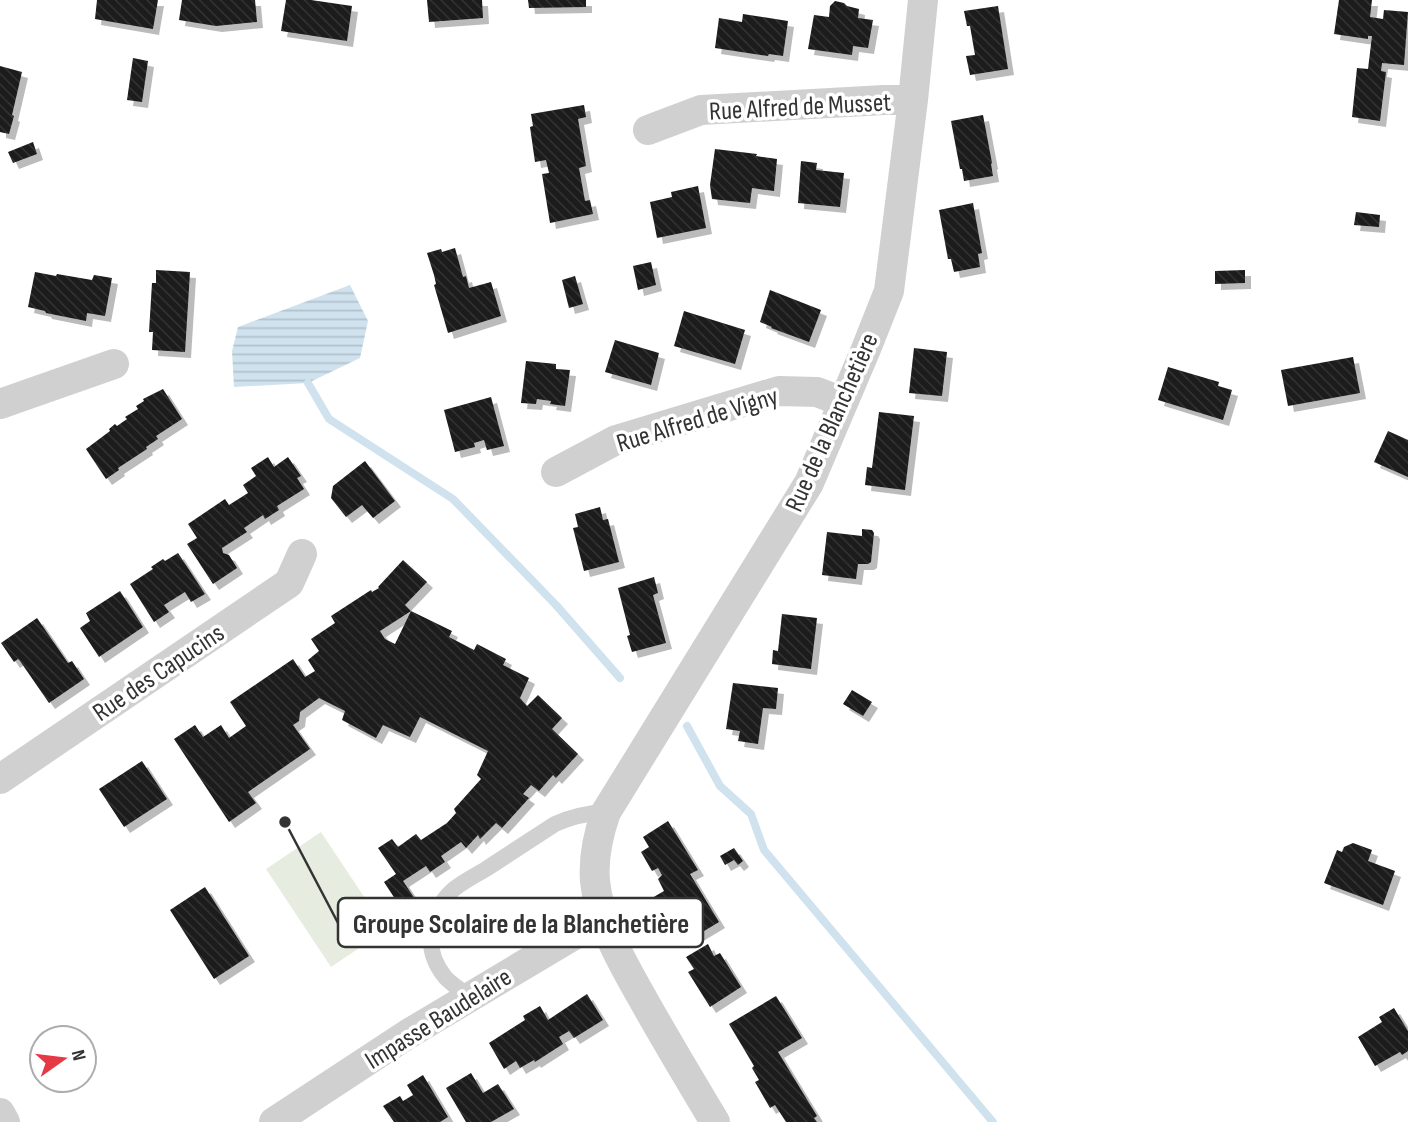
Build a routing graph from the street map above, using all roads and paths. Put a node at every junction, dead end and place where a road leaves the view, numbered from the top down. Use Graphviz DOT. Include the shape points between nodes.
graph roads {
  1 [pos="923,0"];
  2 [pos="913,100"];
  3 [pos="648,130"];
  4 [pos="114,364"];
  5 [pos="843,402"];
  6 [pos="0,404"];
  7 [pos="556,472"];
  8 [pos="302,554"];
  9 [pos="0,779"];
  10 [pos="606,812"];
  11 [pos="604,919"];
  12 [pos="471,997"];
  13 [pos="0,1113"];
  14 [pos="5,1122"];
  15 [pos="274,1122"];
  16 [pos="715,1122"];
  1 -- 2 [label="street, Rue de la Blanchetière"];
  2 -- 3 [label="street, Rue Alfred de Musset" via="701,110"];
  2 -- 5 [label="street, Rue de la Blanchetière" via="889,291"];
  4 -- 6 [label="street"];
  5 -- 7 [label="street, Rue Alfred de Vigny" via="817,392 779,391 616,440"];
  5 -- 10 [label="street, Rue de la Blanchetière" via="810,483"];
  8 -- 9 [label="street, Rue des Capucins" via="289,583"];
  10 -- 11 [label="street, Rue de la Blanchetière" via="594,866"];
  10 -- 12 [label="lane" via="572,816 555,824 454,890 438,908 431,929 433,957 447,979"];
  11 -- 12 [label="street, Impasse Baudelaire"];
  11 -- 16 [label="street, Rue de la Blanchetière" via="625,967"];
  12 -- 15 [label="street, Impasse Baudelaire"];
  13 -- 14 [label="street"];
}
